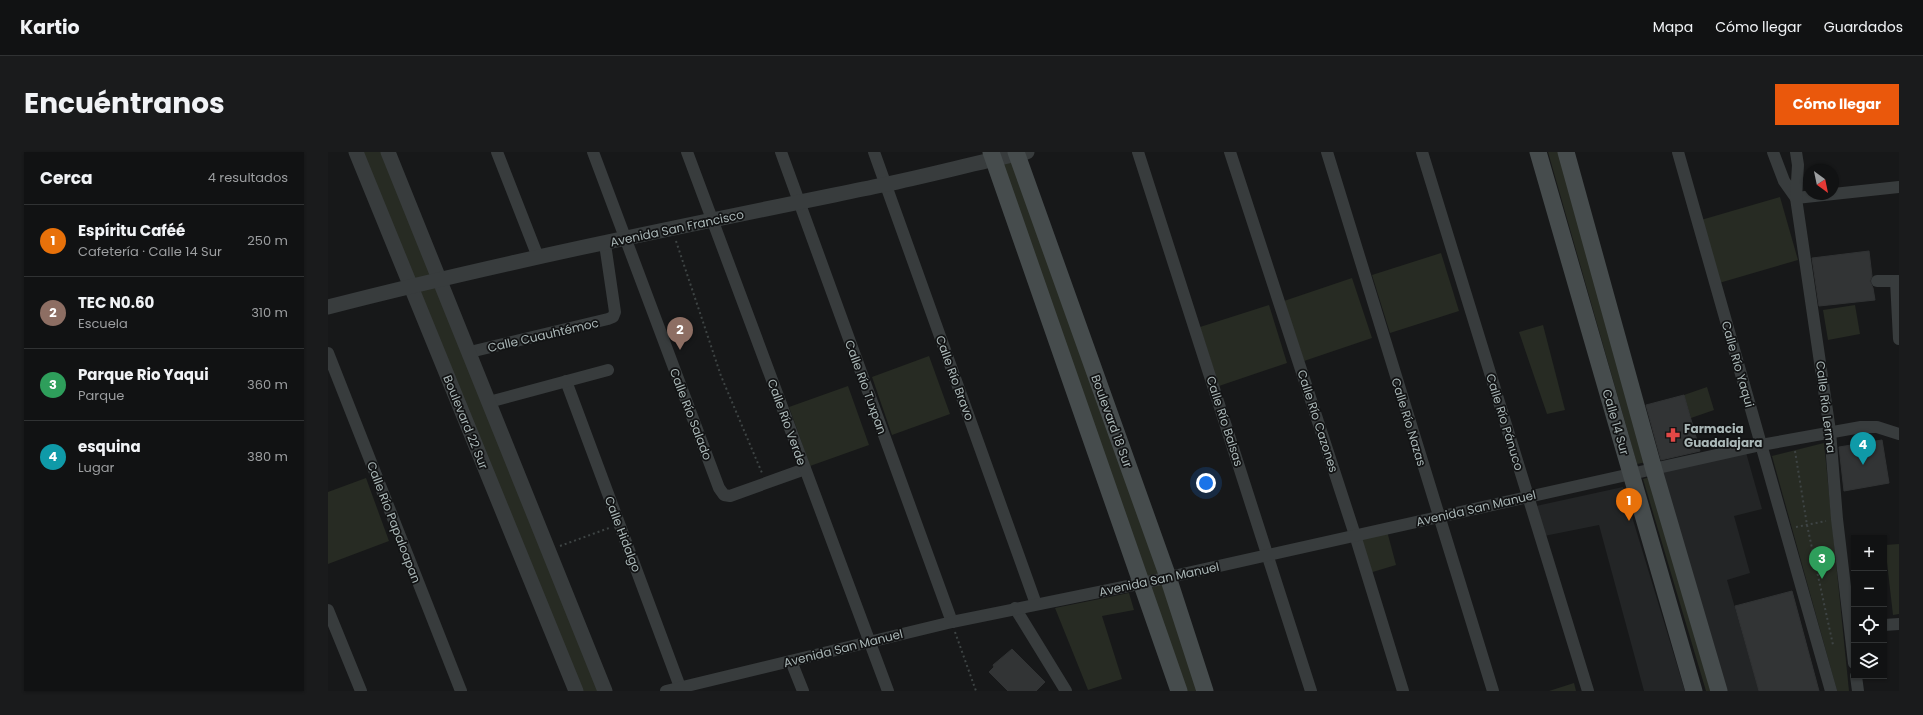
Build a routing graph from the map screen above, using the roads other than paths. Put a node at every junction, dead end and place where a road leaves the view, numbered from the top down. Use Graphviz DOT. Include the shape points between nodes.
graph roads {
  1 [pos="356,152"];
  2 [pos="388,152"];
  3 [pos="497,152"];
  4 [pos="593,152"];
  5 [pos="687,152"];
  6 [pos="781,152"];
  7 [pos="874,152"];
  8 [pos="1138,152"];
  9 [pos="1230,152"];
  10 [pos="1327,152"];
  11 [pos="1422,152"];
  12 [pos="1538,152"];
  13 [pos="1566,152"];
  14 [pos="1678,152"];
  15 [pos="1773,152"];
  16 [pos="1796,152"];
  17 [pos="1020,153"];
  18 [pos="992,156"];
  19 [pos="885,184"];
  20 [pos="1899,187"];
  21 [pos="1796,198"];
  22 [pos="799,202"];
  23 [pos="712,220"];
  24 [pos="625,239"];
  25 [pos="605,244"];
  26 [pos="538,257"];
  27 [pos="440,279"];
  28 [pos="1877,281"];
  29 [pos="1897,281"];
  30 [pos="410,286"];
  31 [pos="328,307"];
  32 [pos="1899,339"];
  33 [pos="470,352"];
  34 [pos="328,353"];
  35 [pos="608,370"];
  36 [pos="566,381"];
  37 [pos="489,402"];
  38 [pos="1830,431"];
  39 [pos="1899,434"];
  40 [pos="1761,445"];
  41 [pos="805,469"];
  42 [pos="1654,470"];
  43 [pos="1631,474"];
  44 [pos="1528,496"];
  45 [pos="1438,517"];
  46 [pos="1355,535"];
  47 [pos="1268,554"];
  48 [pos="1168,577"];
  49 [pos="1143,583"];
  50 [pos="1036,604"];
  51 [pos="1016,608"];
  52 [pos="328,610"];
  53 [pos="1851,620"];
  54 [pos="952,622"];
  55 [pos="1899,624"];
  56 [pos="1887,625"];
  57 [pos="1188,637"];
  58 [pos="870,642"];
  59 [pos="1164,646"];
  60 [pos="791,661"];
  61 [pos="1856,679"];
  62 [pos="713,686"];
  63 [pos="680,687"];
  64 [pos="361,691"];
  65 [pos="461,691"];
  66 [pos="576,691"];
  67 [pos="605,691"];
  68 [pos="666,691"];
  69 [pos="803,691"];
  70 [pos="888,691"];
  71 [pos="1066,691"];
  72 [pos="1179,691"];
  73 [pos="1204,691"];
  74 [pos="1311,691"];
  75 [pos="1403,691"];
  76 [pos="1492,691"];
  77 [pos="1588,691"];
  78 [pos="1694,691"];
  79 [pos="1719,691"];
  80 [pos="1831,691"];
  81 [pos="1858,691"];
  1 -- 30 [label="street, Boulevard 22 Sur"];
  2 -- 27 [label="street"];
  3 -- 26 [label="street"];
  4 -- 24 [label="street, Calle Río Salado"];
  5 -- 23 [label="street, Calle Río Verde"];
  6 -- 22 [label="street, Calle Río Tuxpan"];
  7 -- 19 [label="street, Calle Río Bravo"];
  8 -- 47 [label="street, Calle Río Balsas"];
  9 -- 46 [label="street, Calle Río Cazones"];
  10 -- 45 [label="street, Calle Río Nazas"];
  11 -- 44 [label="street, Calle Río Pánuco"];
  12 -- 43 [label="main road, Calle 14 Sur"];
  13 -- 42 [label="main road, Calle 14 Sur"];
  14 -- 40 [label="street, Calle Río Yaqui"];
  15 -- 21 [label="street" via="1784,181"];
  16 -- 21 [label="street, Calle Río Lerma"];
  17 -- 18 [label="street, Avenida San Francisco"];
  17 -- 48 [label="main road, Boulevard 18 Sur"];
  18 -- 19 [label="street, Avenida San Francisco"];
  18 -- 49 [label="main road, Boulevard 18 Sur"];
  19 -- 22 [label="street, Avenida San Francisco"];
  19 -- 50 [label="street, Calle Río Bravo"];
  20 -- 21 [label="street"];
  21 -- 38 [label="street, Calle Río Lerma"];
  22 -- 23 [label="street, Avenida San Francisco"];
  22 -- 54 [label="street, Calle Río Tuxpan"];
  23 -- 24 [label="street, Avenida San Francisco"];
  23 -- 41 [label="street, Calle Río Verde"];
  24 -- 25 [label="street, Avenida San Francisco"];
  24 -- 41 [label="street, Calle Río Salado" via="719,488 724,495 730,496"];
  25 -- 26 [label="street, Avenida San Francisco"];
  25 -- 33 [label="street, Calle Cuauhtémoc" via="615,312 613,317"];
  26 -- 27 [label="street, Avenida San Francisco"];
  27 -- 30 [label="street, Avenida San Francisco"];
  27 -- 33 [label="street"];
  28 -- 29 [label="street"];
  29 -- 32 [label="street"];
  30 -- 31 [label="street, Avenida San Francisco"];
  30 -- 66 [label="street, Boulevard 22 Sur"];
  33 -- 37 [label="street"];
  34 -- 65 [label="street, Calle Río Papaloapan"];
  35 -- 36 [label="street"];
  36 -- 37 [label="street"];
  36 -- 63 [label="street, Calle Hidalgo"];
  37 -- 67 [label="street"];
  38 -- 39 [label="street, Avenida San Manuel" via="1877,427"];
  38 -- 40 [label="street, Avenida San Manuel"];
  38 -- 53 [label="street, Calle Río Lerma" via="1836,519"];
  40 -- 42 [label="street, Avenida San Manuel"];
  40 -- 80 [label="street, Calle Río Yaqui"];
  41 -- 58 [label="street, Calle Río Verde"];
  42 -- 43 [label="street, Avenida San Manuel"];
  42 -- 79 [label="main road, Calle 14 Sur"];
  43 -- 44 [label="street, Avenida San Manuel"];
  43 -- 78 [label="main road, Calle 14 Sur"];
  44 -- 45 [label="street, Avenida San Manuel"];
  44 -- 77 [label="street, Calle Río Pánuco"];
  45 -- 46 [label="street, Avenida San Manuel"];
  45 -- 76 [label="street, Calle Río Nazas"];
  46 -- 47 [label="street, Avenida San Manuel"];
  46 -- 75 [label="street, Calle Río Cazones"];
  47 -- 48 [label="street, Avenida San Manuel"];
  47 -- 74 [label="street, Calle Río Balsas"];
  48 -- 49 [label="street, Avenida San Manuel"];
  48 -- 57 [label="main road, Boulevard 18 Sur"];
  49 -- 50 [label="street, Avenida San Manuel"];
  49 -- 59 [label="main road, Boulevard 18 Sur"];
  50 -- 51 [label="street, Avenida San Manuel"];
  51 -- 54 [label="street, Avenida San Manuel"];
  51 -- 71 [label="street"];
  52 -- 64 [label="street"];
  54 -- 58 [label="street, Avenida San Manuel"];
  55 -- 56 [label="street"];
  57 -- 59 [label="main road"];
  57 -- 73 [label="main road, Boulevard 18 Sur"];
  58 -- 60 [label="street, Avenida San Manuel"];
  58 -- 70 [label="street, Calle Río Verde"];
  59 -- 72 [label="main road, Boulevard 18 Sur"];
  60 -- 62 [label="street, Avenida San Manuel"];
  60 -- 69 [label="street"];
  61 -- 81 [label="street"];
  62 -- 63 [label="street, Avenida San Manuel"];
  63 -- 68 [label="street, Avenida San Manuel"];
}
